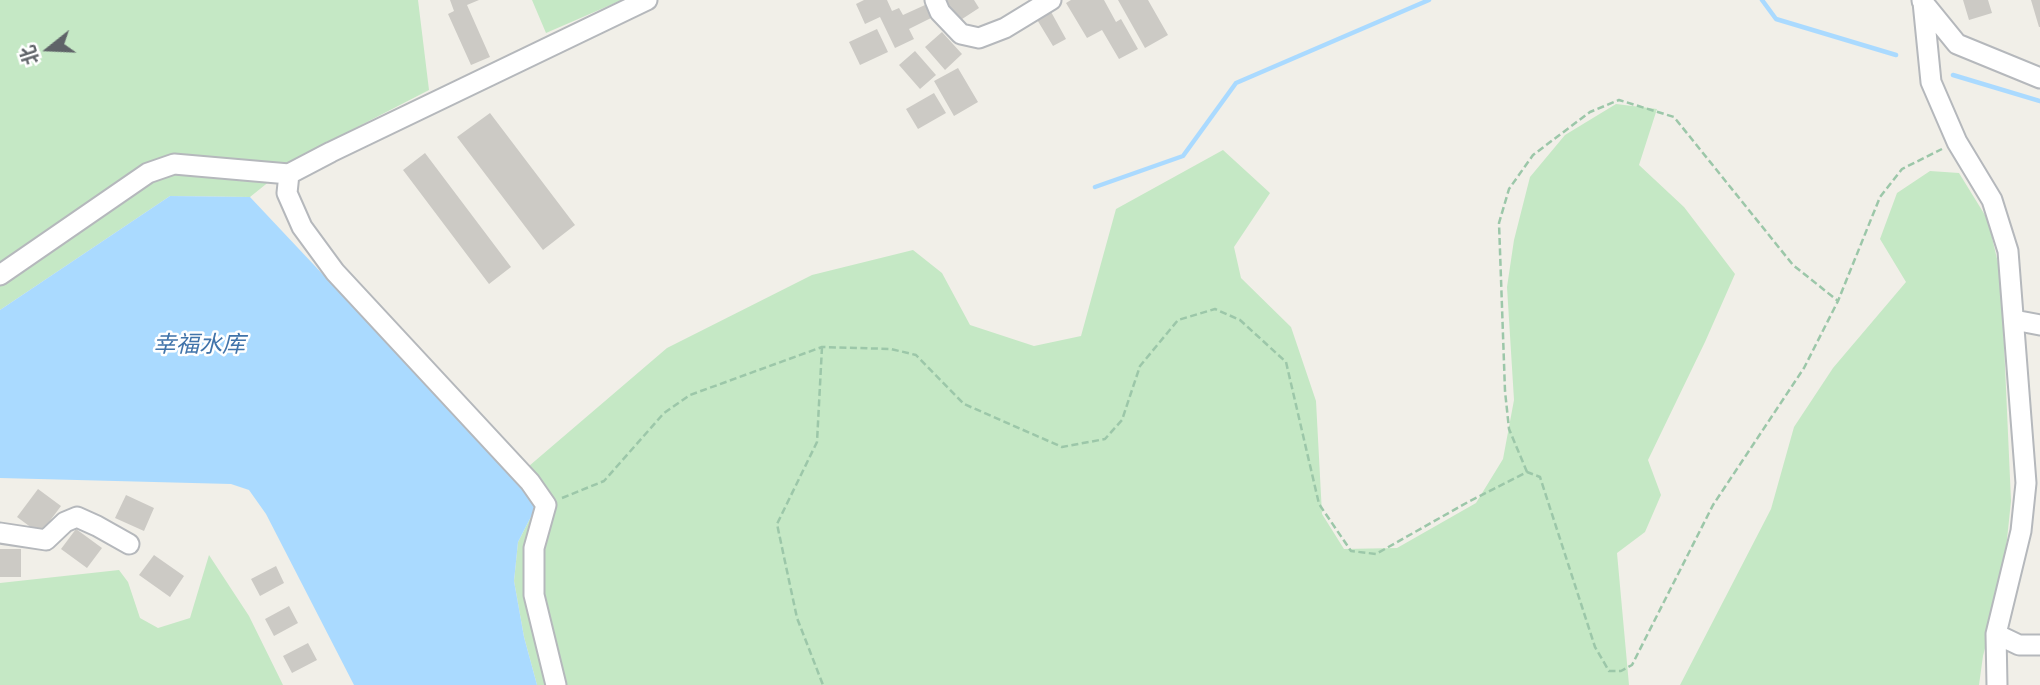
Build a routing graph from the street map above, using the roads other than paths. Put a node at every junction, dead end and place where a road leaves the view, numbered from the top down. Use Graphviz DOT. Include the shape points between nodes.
graph roads {
  1 [pos="647,0"];
  2 [pos="935,0"];
  3 [pos="1051,0"];
  4 [pos="1922,1"];
  5 [pos="2040,78"];
  6 [pos="289,174"];
  7 [pos="0,275"];
  8 [pos="2014,320"];
  9 [pos="2040,325"];
  10 [pos="0,533"];
  11 [pos="129,544"];
  12 [pos="1996,634"];
  13 [pos="2040,645"];
  14 [pos="556,685"];
  15 [pos="1997,685"];
  1 -- 6 [label="street"];
  2 -- 3 [label="street" via="961,34 979,38"];
  4 -- 5 [label="street" via="1958,44"];
  4 -- 8 [label="street" via="1931,82 1957,142 1992,200 2008,251"];
  6 -- 7 [label="street" via="174,164 148,173"];
  6 -- 14 [label="street" via="287,194 302,227 335,272 530,482 546,505 534,548 534,596"];
  8 -- 9 [label="street"];
  8 -- 12 [label="street" via="2026,483 2021,531"];
  10 -- 11 [label="street" via="46,540 77,517"];
  12 -- 13 [label="street" via="2019,645"];
  12 -- 15 [label="street"];
}
